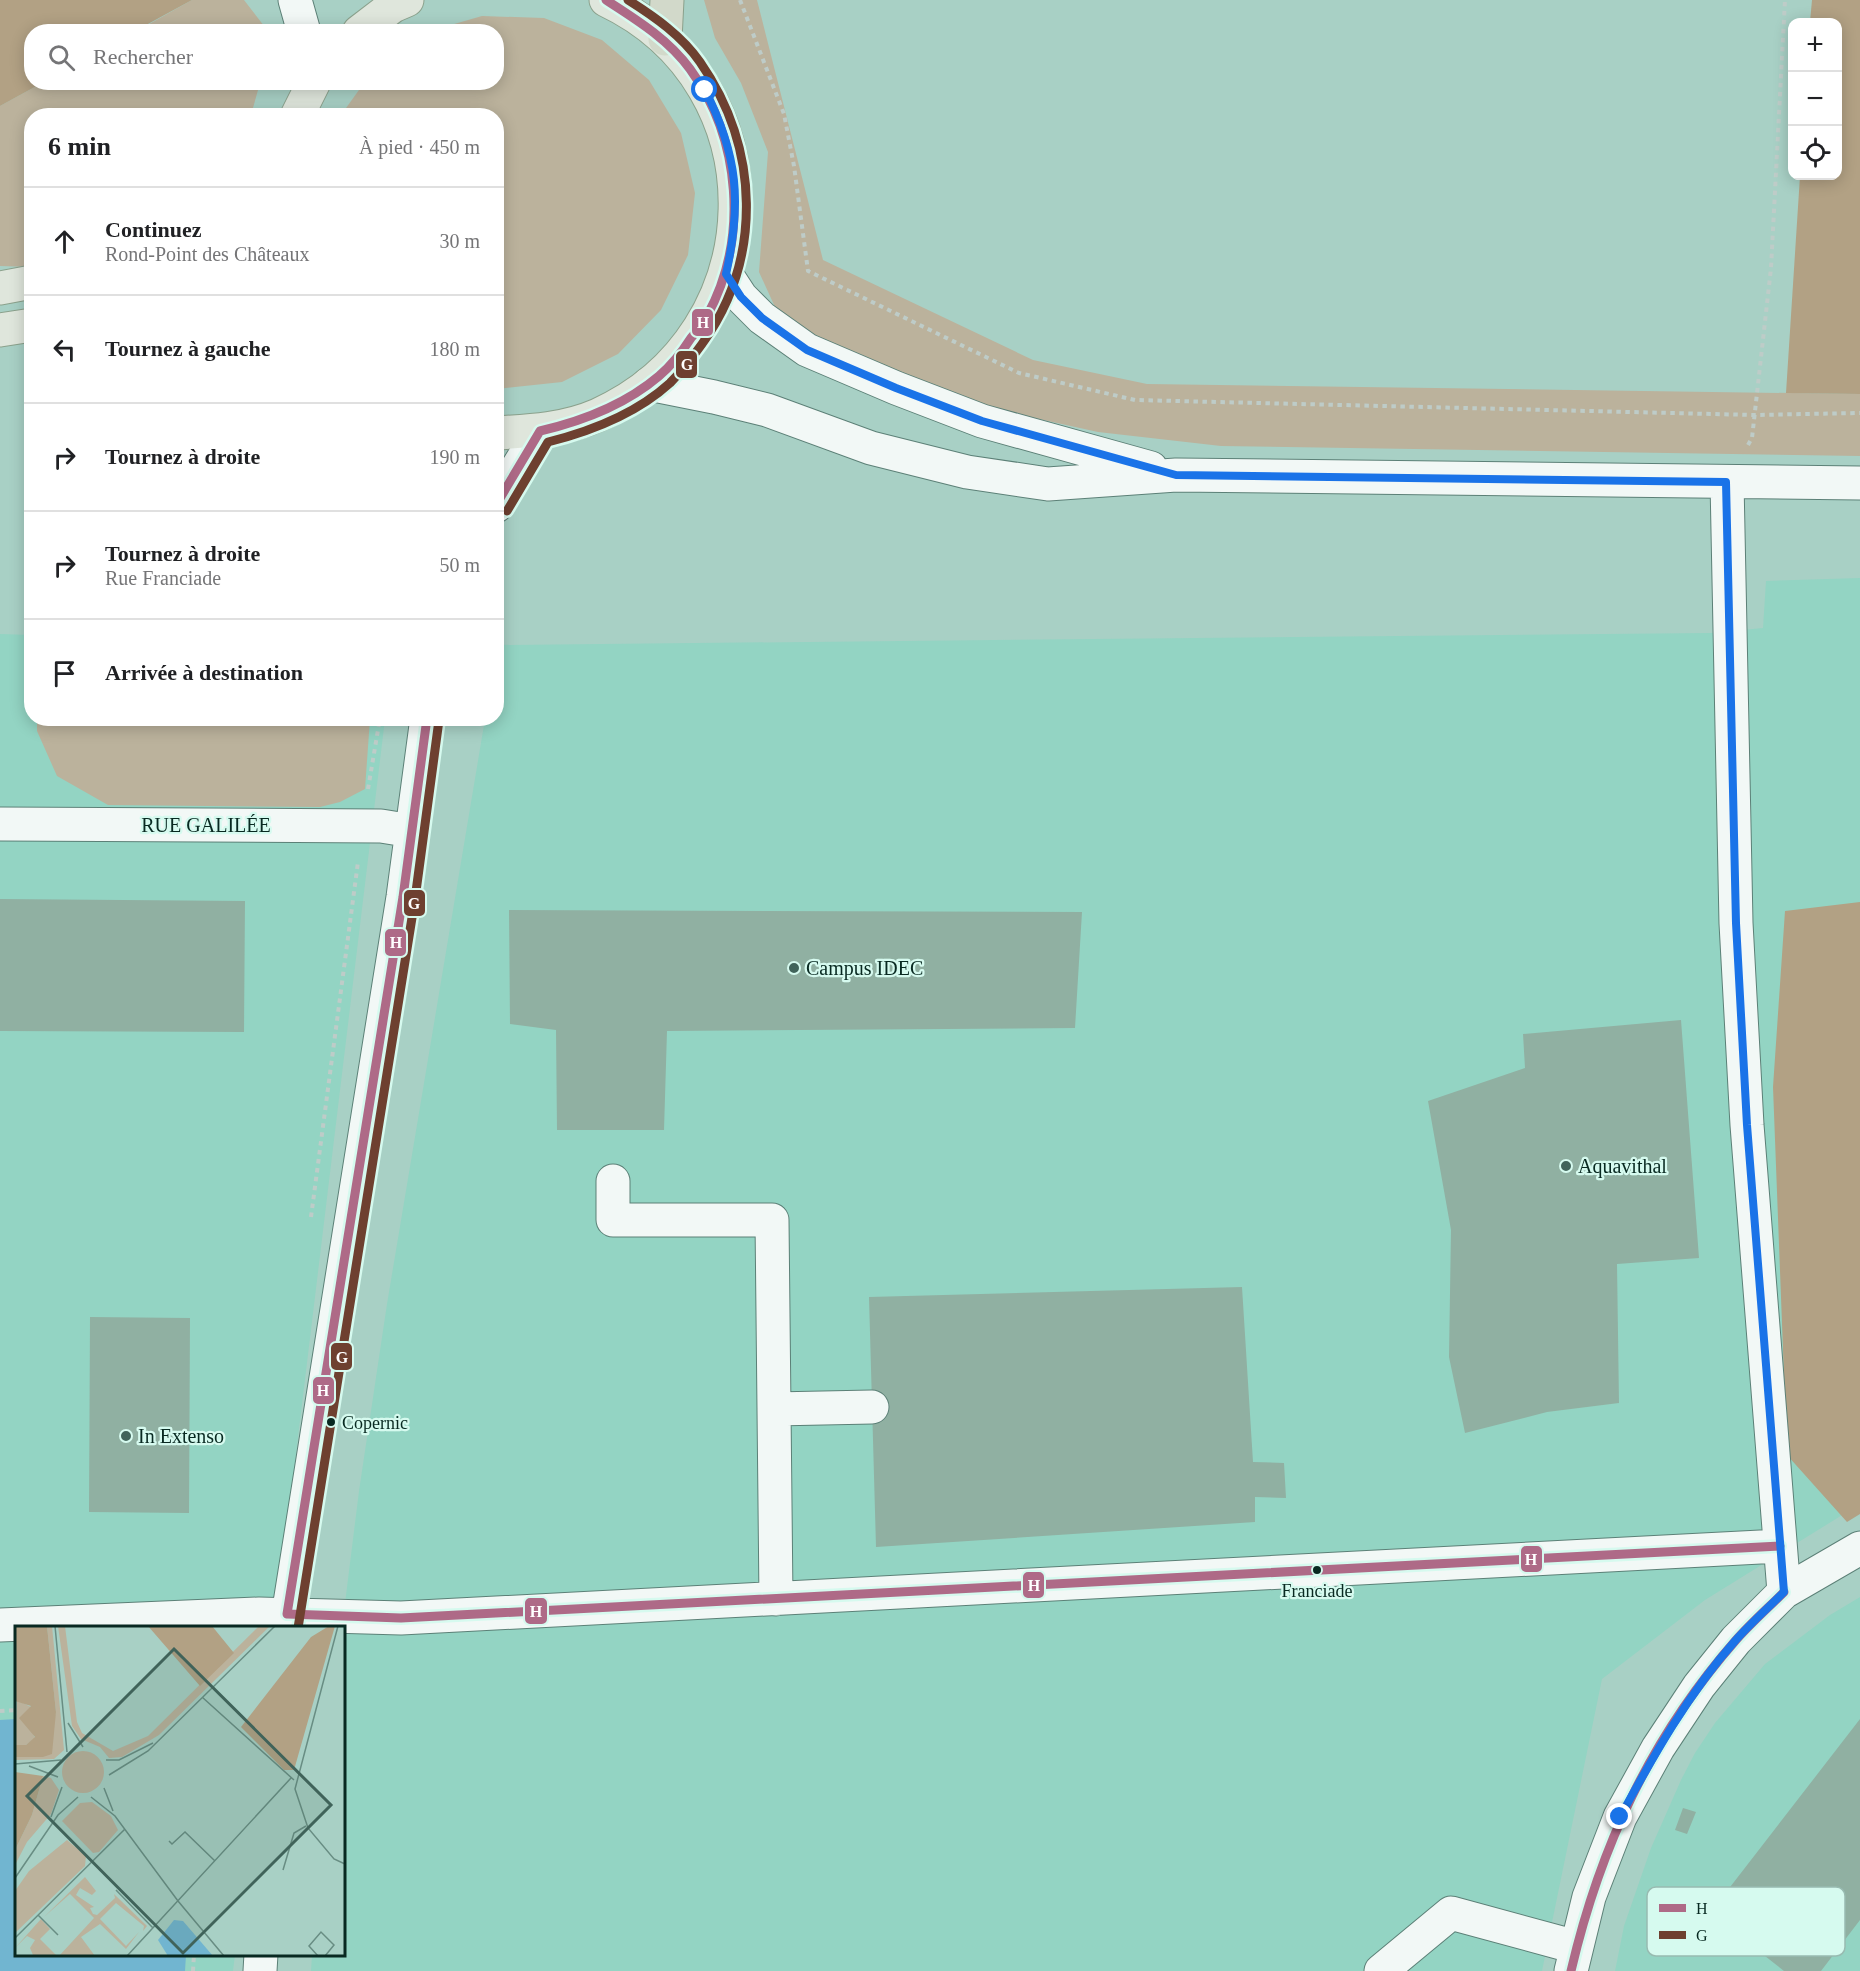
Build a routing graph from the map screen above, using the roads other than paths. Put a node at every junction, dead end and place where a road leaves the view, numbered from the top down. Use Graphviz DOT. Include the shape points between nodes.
graph roads {
  1 [pos="295,0"];
  2 [pos="408,0"];
  3 [pos="606,0"];
  4 [pos="667,0"];
  5 [pos="302,24"];
  6 [pos="369,24"];
  7 [pos="665,39"];
  8 [pos="310,90"];
  9 [pos="301,108"];
  10 [pos="726,274"];
  11 [pos="24,284"];
  12 [pos="0,288"];
  13 [pos="24,326"];
  14 [pos="0,330"];
  15 [pos="649,384"];
  16 [pos="540,431"];
  17 [pos="504,433"];
  18 [pos="1176,475"];
  19 [pos="1726,482"];
  20 [pos="1860,483"];
  21 [pos="504,491"];
  22 [pos="427,726"];
  23 [pos="0,824"];
  24 [pos="412,831"];
  25 [pos="613,1181"];
  26 [pos="872,1407"];
  27 [pos="774,1409"];
  28 [pos="1780,1546"];
  29 [pos="1860,1548"];
  30 [pos="1784,1592"];
  31 [pos="776,1599"];
  32 [pos="286,1621"];
  33 [pos="0,1625"];
  34 [pos="261,1956"];
  35 [pos="1574,1959"];
  36 [pos="260,1971"];
  37 [pos="1381,1971"];
  1 -- 5 [label="street"];
  2 -- 6 [label="main road"];
  3 -- 7 [label="main road"];
  4 -- 7 [label="highway"];
  7 -- 10 [label="main road" via="705,90 729,148 736,212"];
  8 -- 9 [label="main road"];
  10 -- 15 [label="main road" via="695,336"];
  10 -- 18 [label="street" via="762,318 807,350 982,421"];
  11 -- 12 [label="main road"];
  13 -- 14 [label="main road"];
  15 -- 16 [label="main road" via="597,415"];
  15 -- 18 [label="street" via="767,410 871,448 967,472 1048,484"];
  16 -- 17 [label="main road"];
  16 -- 21 [label="street"];
  18 -- 19 [label="street"];
  19 -- 20 [label="street"];
  19 -- 28 [label="street" via="1736,923 1747,1125"];
  22 -- 24 [label="street"];
  23 -- 24 [label="street, RUE GALILÉE" via="381,826"];
  24 -- 32 [label="street"];
  25 -- 27 [label="street" via="613,1220 772,1220"];
  26 -- 27 [label="street"];
  27 -- 31 [label="street"];
  28 -- 30 [label="street"];
  28 -- 31 [label="street"];
  29 -- 30 [label="street"];
  30 -- 35 [label="street" via="1736,1640 1699,1686 1658,1748 1620,1817 1589,1897"];
  31 -- 32 [label="street"];
  32 -- 33 [label="street"];
  34 -- 36 [label="street"];
  35 -- 37 [label="street" via="1452,1913"];
}
